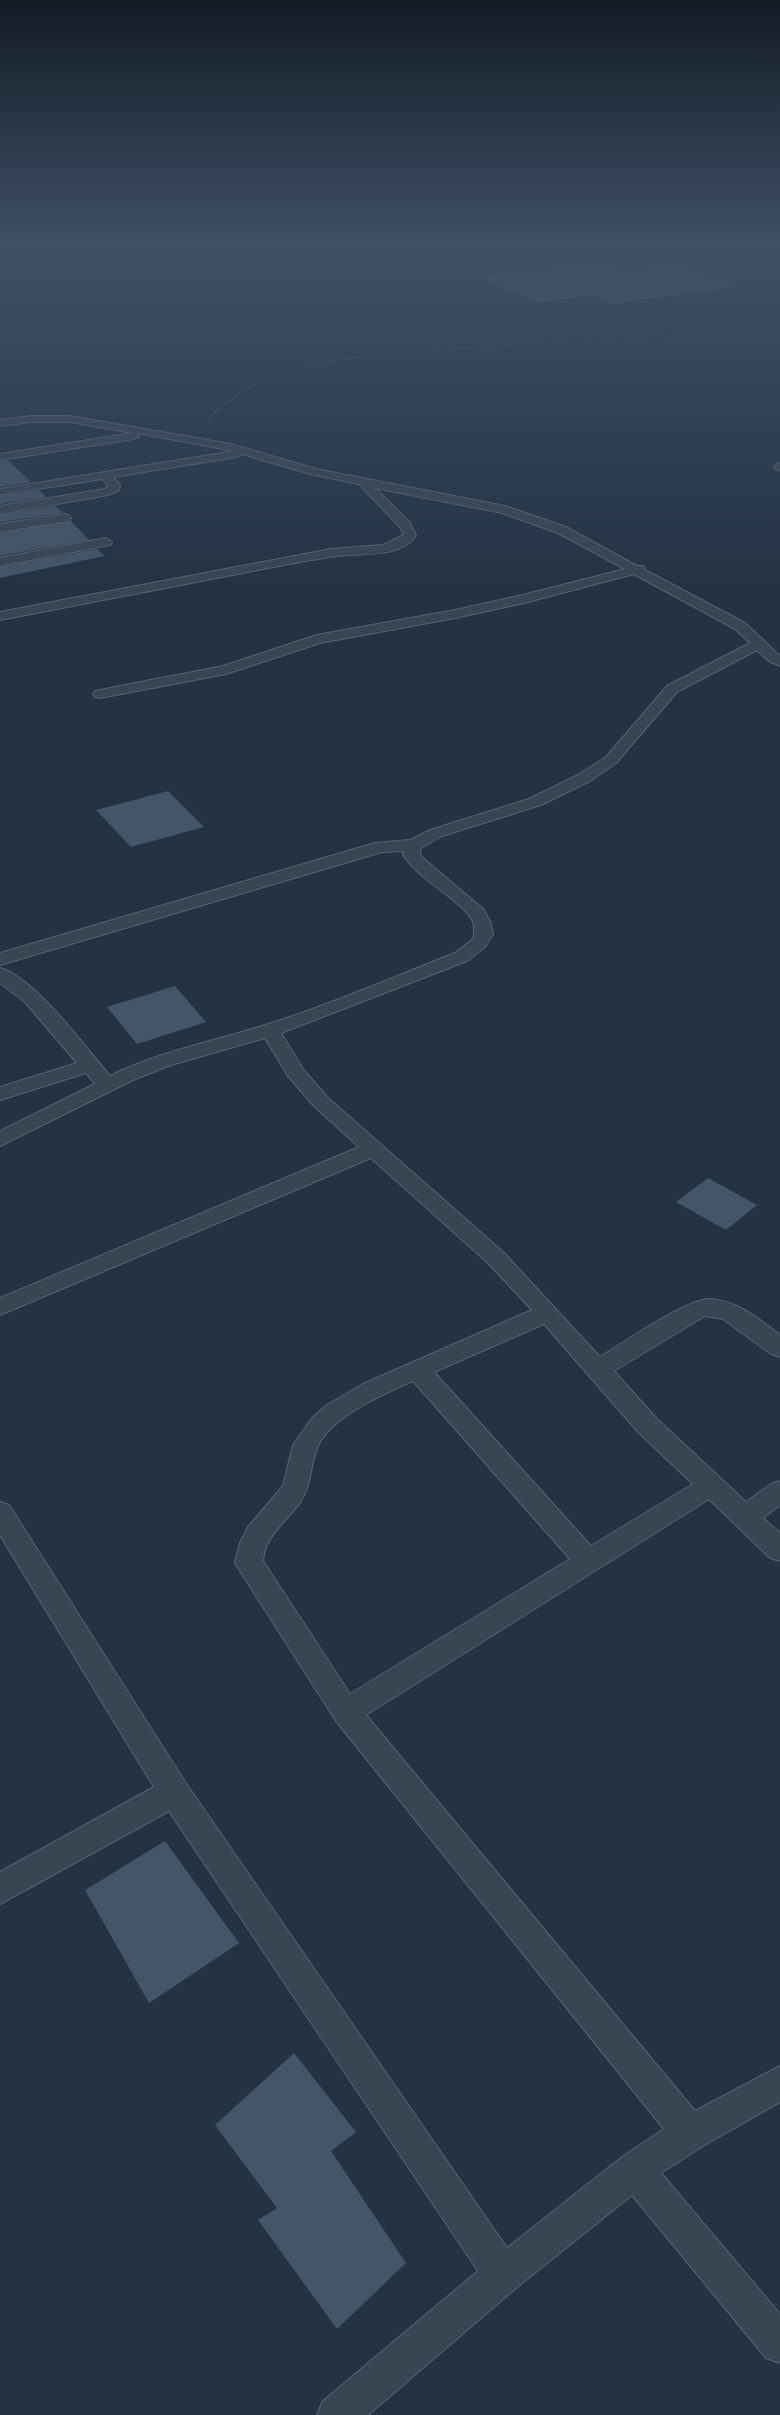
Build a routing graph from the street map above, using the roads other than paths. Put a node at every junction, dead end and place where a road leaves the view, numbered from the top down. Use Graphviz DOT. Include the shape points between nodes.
graph roads {
  1 [pos="0,423"];
  2 [pos="153,433"];
  3 [pos="248,452"];
  4 [pos="0,457"];
  5 [pos="105,475"];
  6 [pos="363,482"];
  7 [pos="0,492"];
  8 [pos="0,510"];
  9 [pos="65,518"];
  10 [pos="0,528"];
  11 [pos="106,542"];
  12 [pos="0,562"];
  13 [pos="639,569"];
  14 [pos="0,616"];
  15 [pos="758,644"];
  16 [pos="780,662"];
  17 [pos="100,694"];
  18 [pos="413,846"];
  19 [pos="0,959"];
  20 [pos="0,974"];
  21 [pos="270,1030"];
  22 [pos="91,1065"];
  23 [pos="106,1085"];
  24 [pos="0,1094"];
  25 [pos="0,1139"];
  26 [pos="372,1149"];
  27 [pos="0,1307"];
  28 [pos="547,1314"];
  29 [pos="780,1348"];
  30 [pos="417,1370"];
  31 [pos="597,1370"];
  32 [pos="710,1486"];
  33 [pos="780,1491"];
  34 [pos="1,1517"];
  35 [pos="744,1517"];
  36 [pos="780,1550"];
  37 [pos="588,1561"];
  38 [pos="346,1712"];
  39 [pos="174,1792"];
  40 [pos="0,1889"];
  41 [pos="780,2083"];
  42 [pos="690,2133"];
  43 [pos="635,2170"];
  44 [pos="503,2275"];
  45 [pos="780,2344"];
  46 [pos="337,2415"];
  1 -- 2 [label="street" via="31,419 70,420"];
  2 -- 3 [label="street"];
  2 -- 4 [label="street"];
  3 -- 5 [label="street"];
  3 -- 6 [label="street" via="314,472"];
  5 -- 7 [label="street"];
  5 -- 8 [label="street" via="114,485 113,490 108,492"];
  6 -- 13 [label="street" via="483,505 536,519"];
  6 -- 14 [label="street" via="406,526 410,536 406,540 383,547 301,558"];
  9 -- 10 [label="street"];
  11 -- 12 [label="street"];
  13 -- 15 [label="street" via="740,626"];
  13 -- 17 [label="street" via="455,614 317,639 226,670"];
  15 -- 16 [label="street"];
  15 -- 18 [label="street" via="672,689 611,760 584,778 535,802 436,833"];
  18 -- 19 [label="street" via="381,847"];
  18 -- 21 [label="street" via="411,855 418,863 477,913 485,931 482,940 461,957"];
  20 -- 22 [label="street" via="31,997"];
  21 -- 23 [label="street" via="164,1061"];
  21 -- 26 [label="street" via="294,1072 306,1087"];
  22 -- 23 [label="street"];
  22 -- 24 [label="street"];
  23 -- 25 [label="street"];
  26 -- 27 [label="street"];
  26 -- 28 [label="street" via="495,1257"];
  28 -- 30 [label="street"];
  28 -- 31 [label="street"];
  29 -- 31 [label="street" via="729,1311 709,1306 699,1309"];
  30 -- 37 [label="street"];
  30 -- 38 [label="street" via="350,1402 323,1423 307,1443 292,1493 254,1539 249,1550 249,1563 260,1582"];
  31 -- 32 [label="street" via="648,1426"];
  32 -- 35 [label="street"];
  32 -- 37 [label="street"];
  33 -- 35 [label="street"];
  34 -- 39 [label="street"];
  35 -- 36 [label="street"];
  37 -- 38 [label="street"];
  38 -- 42 [label="street"];
  39 -- 40 [label="street"];
  39 -- 44 [label="street"];
  41 -- 42 [label="street"];
  42 -- 43 [label="street"];
  43 -- 44 [label="street"];
  43 -- 45 [label="street"];
  44 -- 46 [label="street"];
}
